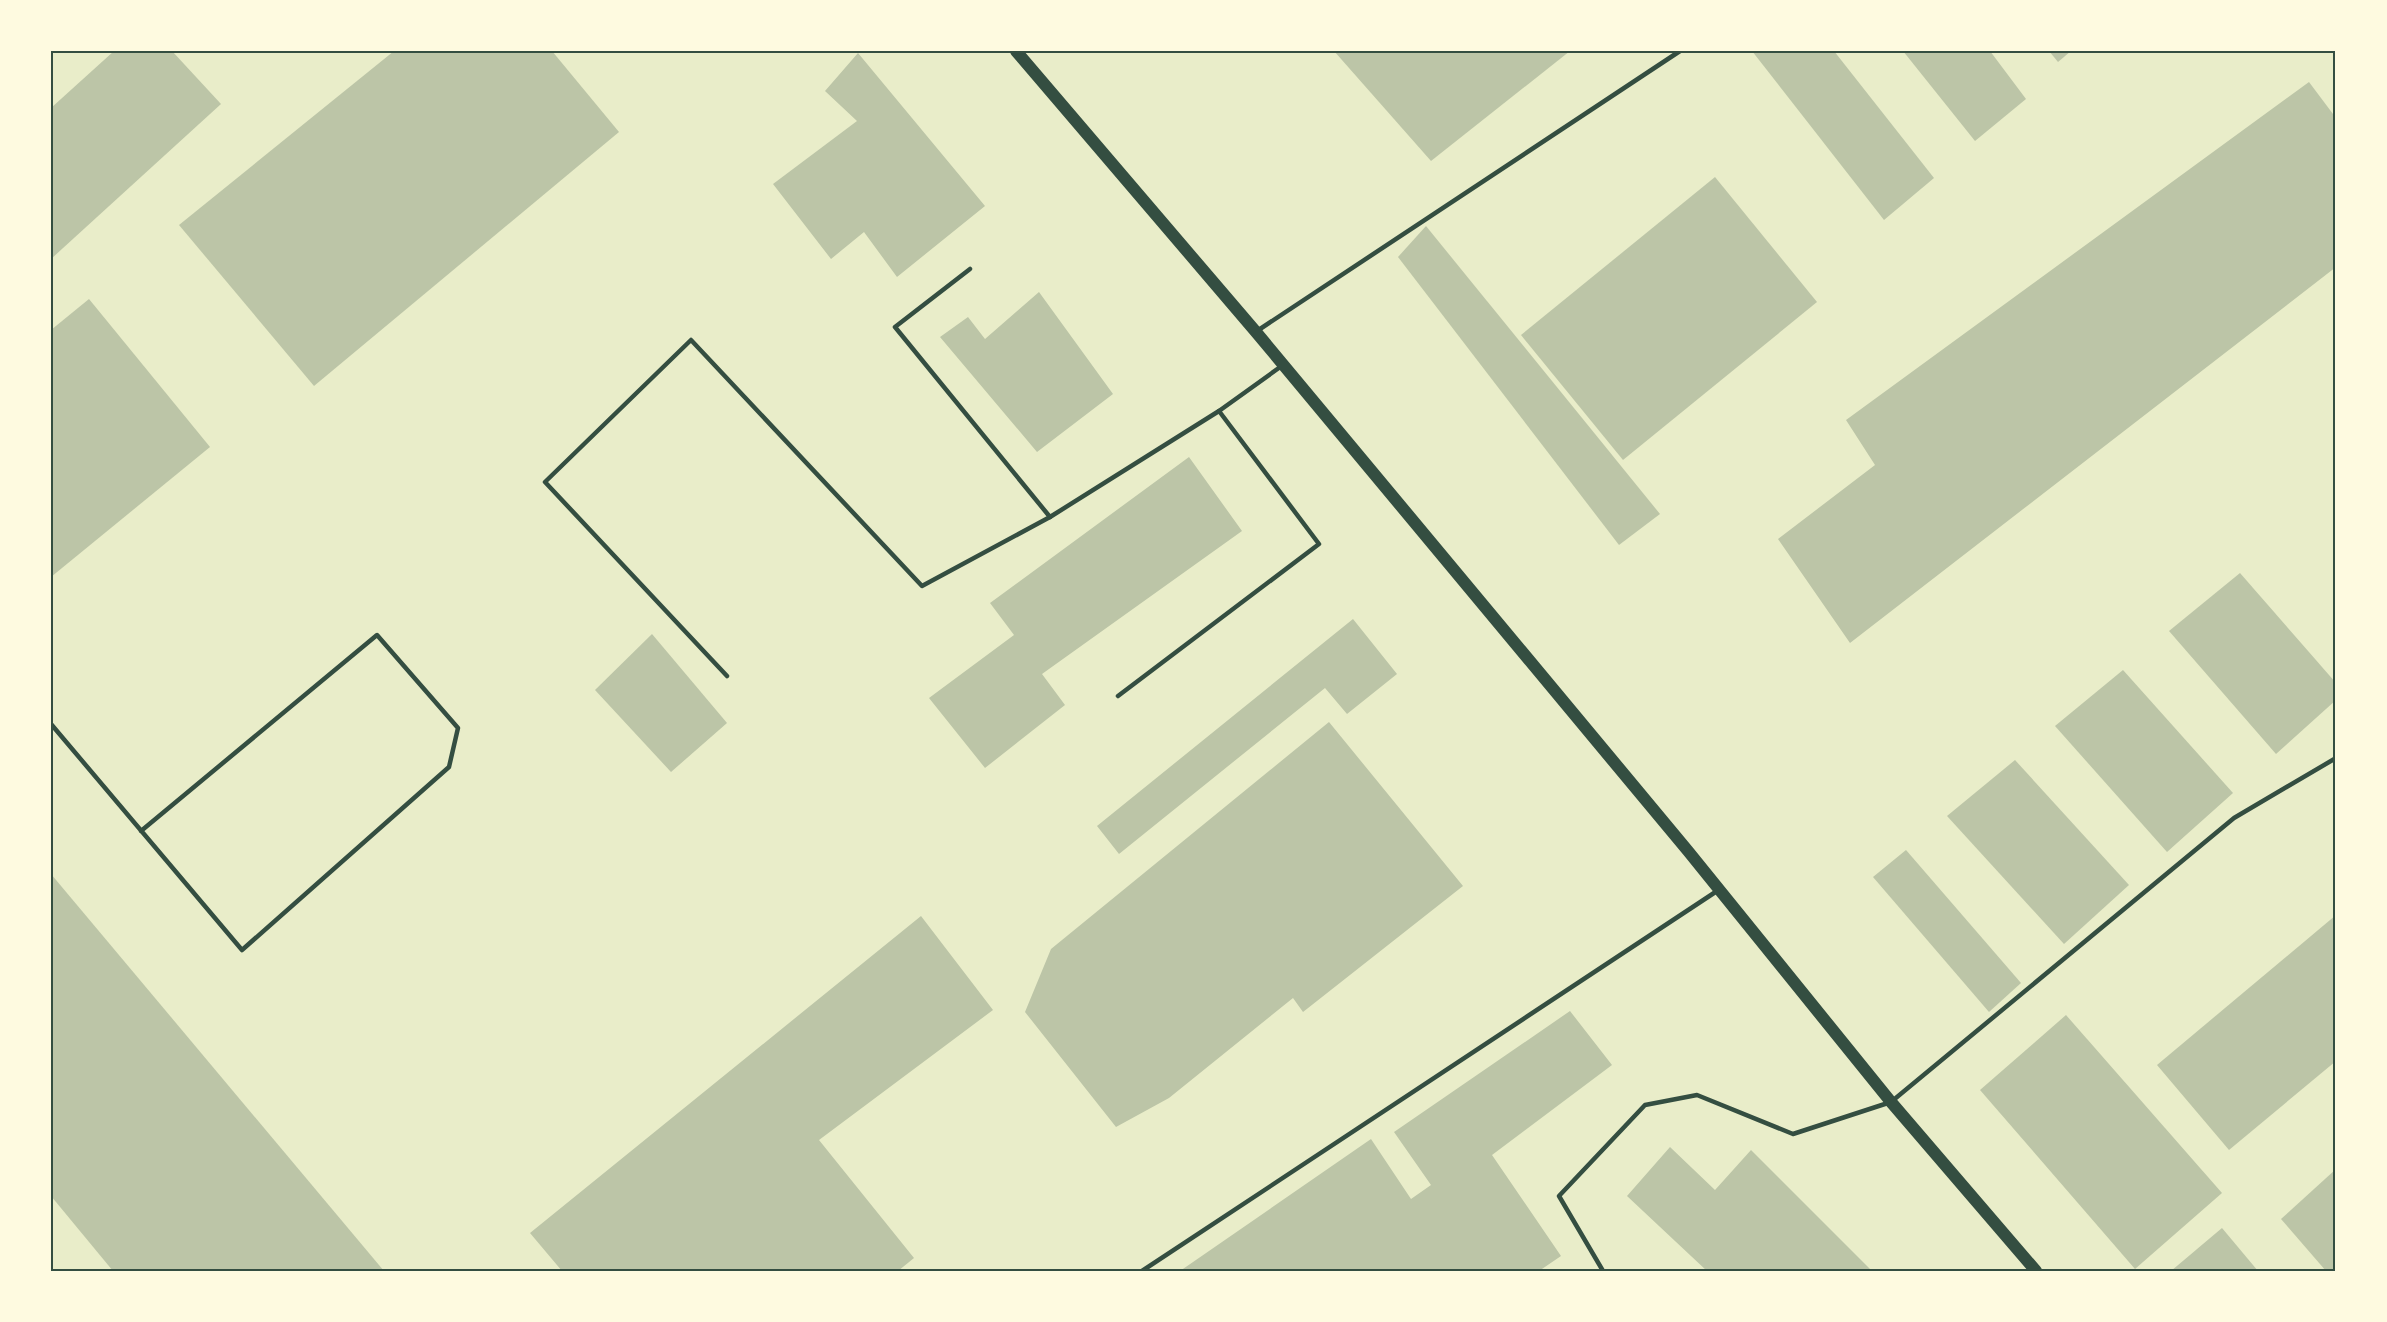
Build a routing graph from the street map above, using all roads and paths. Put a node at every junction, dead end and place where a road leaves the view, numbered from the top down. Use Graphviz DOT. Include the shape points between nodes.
graph roads {
  1 [pos="1016,51"];
  2 [pos="1680,51"];
  3 [pos="970,269"];
  4 [pos="1256,332"];
  5 [pos="1283,365"];
  6 [pos="1218,411"];
  7 [pos="1050,517"];
  8 [pos="727,676"];
  9 [pos="1118,696"];
  10 [pos="51,724"];
  11 [pos="2336,758"];
  12 [pos="141,831"];
  13 [pos="1719,889"];
  14 [pos="1891,1102"];
  15 [pos="1142,1271"];
  16 [pos="1603,1271"];
  17 [pos="2036,1271"];
  1 -- 4 [label="main road"];
  2 -- 4 [label="lane"];
  3 -- 7 [label="lane" via="894,327"];
  4 -- 5 [label="main road"];
  5 -- 6 [label="lane"];
  5 -- 13 [label="main road"];
  6 -- 7 [label="lane"];
  6 -- 9 [label="lane" via="1319,544"];
  7 -- 8 [label="lane" via="922,586 691,340 545,482"];
  10 -- 12 [label="lane"];
  11 -- 14 [label="lane" via="2234,818"];
  12 -- 12 [label="lane" via="243,950 449,768 458,728 377,635"];
  13 -- 14 [label="main road"];
  13 -- 15 [label="lane"];
  14 -- 16 [label="lane" via="1792,1134 1697,1095 1645,1105 1558,1196"];
  14 -- 17 [label="main road"];
}
